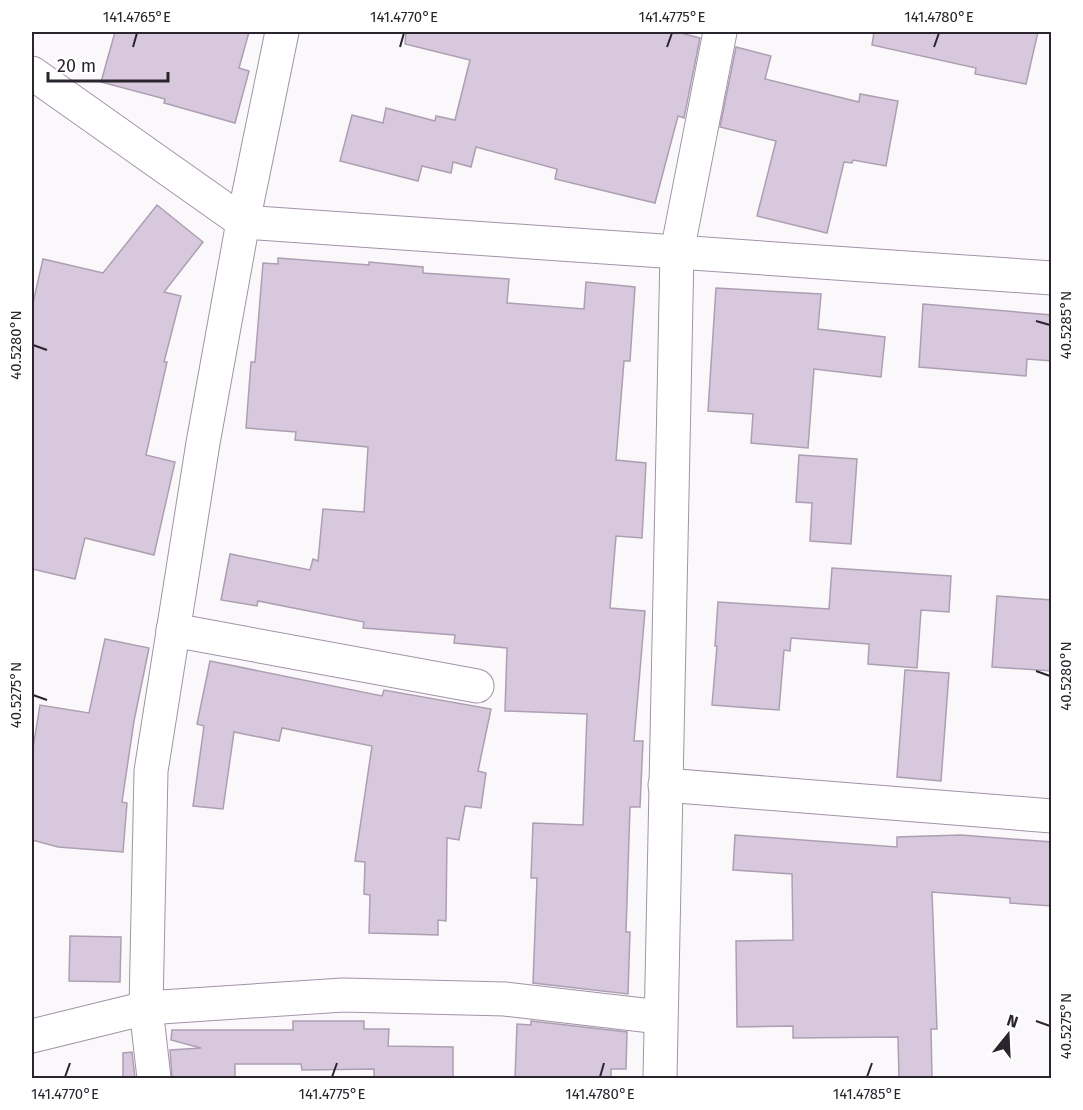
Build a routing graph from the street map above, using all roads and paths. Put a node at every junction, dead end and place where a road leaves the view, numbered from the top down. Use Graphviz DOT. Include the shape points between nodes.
graph roads {
  1 [pos="282,32"];
  2 [pos="720,32"];
  3 [pos="32,73"];
  4 [pos="243,222"];
  5 [pos="677,252"];
  6 [pos="1052,278"];
  7 [pos="173,630"];
  8 [pos="477,686"];
  9 [pos="665,785"];
  10 [pos="1052,816"];
  11 [pos="146,1008"];
  12 [pos="660,1017"];
  13 [pos="32,1036"];
  14 [pos="154,1078"];
  15 [pos="660,1078"];
  1 -- 4 [label="street"];
  2 -- 5 [label="street"];
  3 -- 4 [label="street"];
  4 -- 5 [label="street"];
  4 -- 7 [label="street"];
  5 -- 6 [label="street"];
  5 -- 9 [label="street"];
  7 -- 8 [label="street"];
  7 -- 11 [label="street" via="151,771"];
  9 -- 10 [label="street"];
  9 -- 12 [label="street"];
  11 -- 12 [label="street" via="343,995 505,999"];
  11 -- 13 [label="street"];
  11 -- 14 [label="street"];
  12 -- 15 [label="street"];
}
